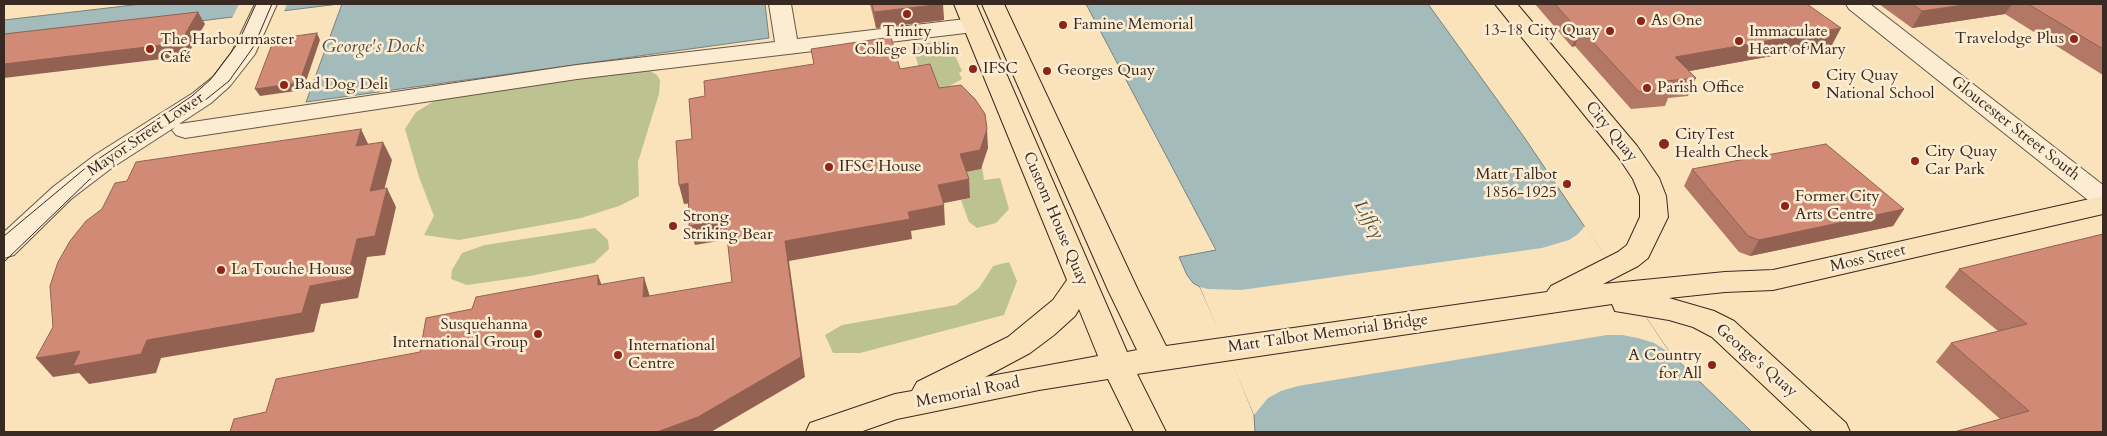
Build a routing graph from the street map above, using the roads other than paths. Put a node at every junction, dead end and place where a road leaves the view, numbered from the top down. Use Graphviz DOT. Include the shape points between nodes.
graph roads {
  1 [pos="780,4"];
  2 [pos="1506,4"];
  3 [pos="1857,4"];
  4 [pos="977,11"];
  5 [pos="262,13"];
  6 [pos="787,47"];
  7 [pos="185,130"];
  8 [pos="2103,198"];
  9 [pos="2103,205"];
  10 [pos="4,248"];
  11 [pos="1613,267"];
  12 [pos="1081,281"];
  13 [pos="1633,297"];
  14 [pos="1540,304"];
  15 [pos="1156,359"];
  16 [pos="1117,365"];
  17 [pos="895,407"];
  18 [pos="822,432"];
  19 [pos="1150,432"];
  20 [pos="1834,432"];
  1 -- 6 [label="street"];
  2 -- 11 [label="main road, City Quay" via="1646,178 1653,196 1654,217 1638,251"];
  3 -- 8 [label="street, Gloucester Street South"];
  4 -- 6 [label="street"];
  4 -- 12 [label="main road, Custom House Quay"];
  4 -- 15 [label="main road, Custom House Quay"];
  5 -- 10 [label="street, Mayor Street Lower" via="243,54 222,81 62,193"];
  6 -- 7 [label="street" via="577,72"];
  9 -- 13 [label="main road, Moss Street" via="1773,280 1725,282"];
  11 -- 14 [label="main road, Matt Talbot Memorial Bridge"];
  12 -- 16 [label="main road, Custom House Quay"];
  12 -- 17 [label="main road" via="1064,308 1019,345"];
  13 -- 14 [label="main road, Matt Talbot Memorial Bridge"];
  13 -- 20 [label="main road, George's Quay" via="1704,319 1723,329"];
  14 -- 15 [label="main road, Matt Talbot Memorial Bridge"];
  15 -- 16 [label="main road, Matt Talbot Memorial Bridge"];
  16 -- 17 [label="main road, Memorial Road"];
  16 -- 19 [label="main road, Custom House Quay"];
  17 -- 18 [label="main road, Memorial Road"];
}
